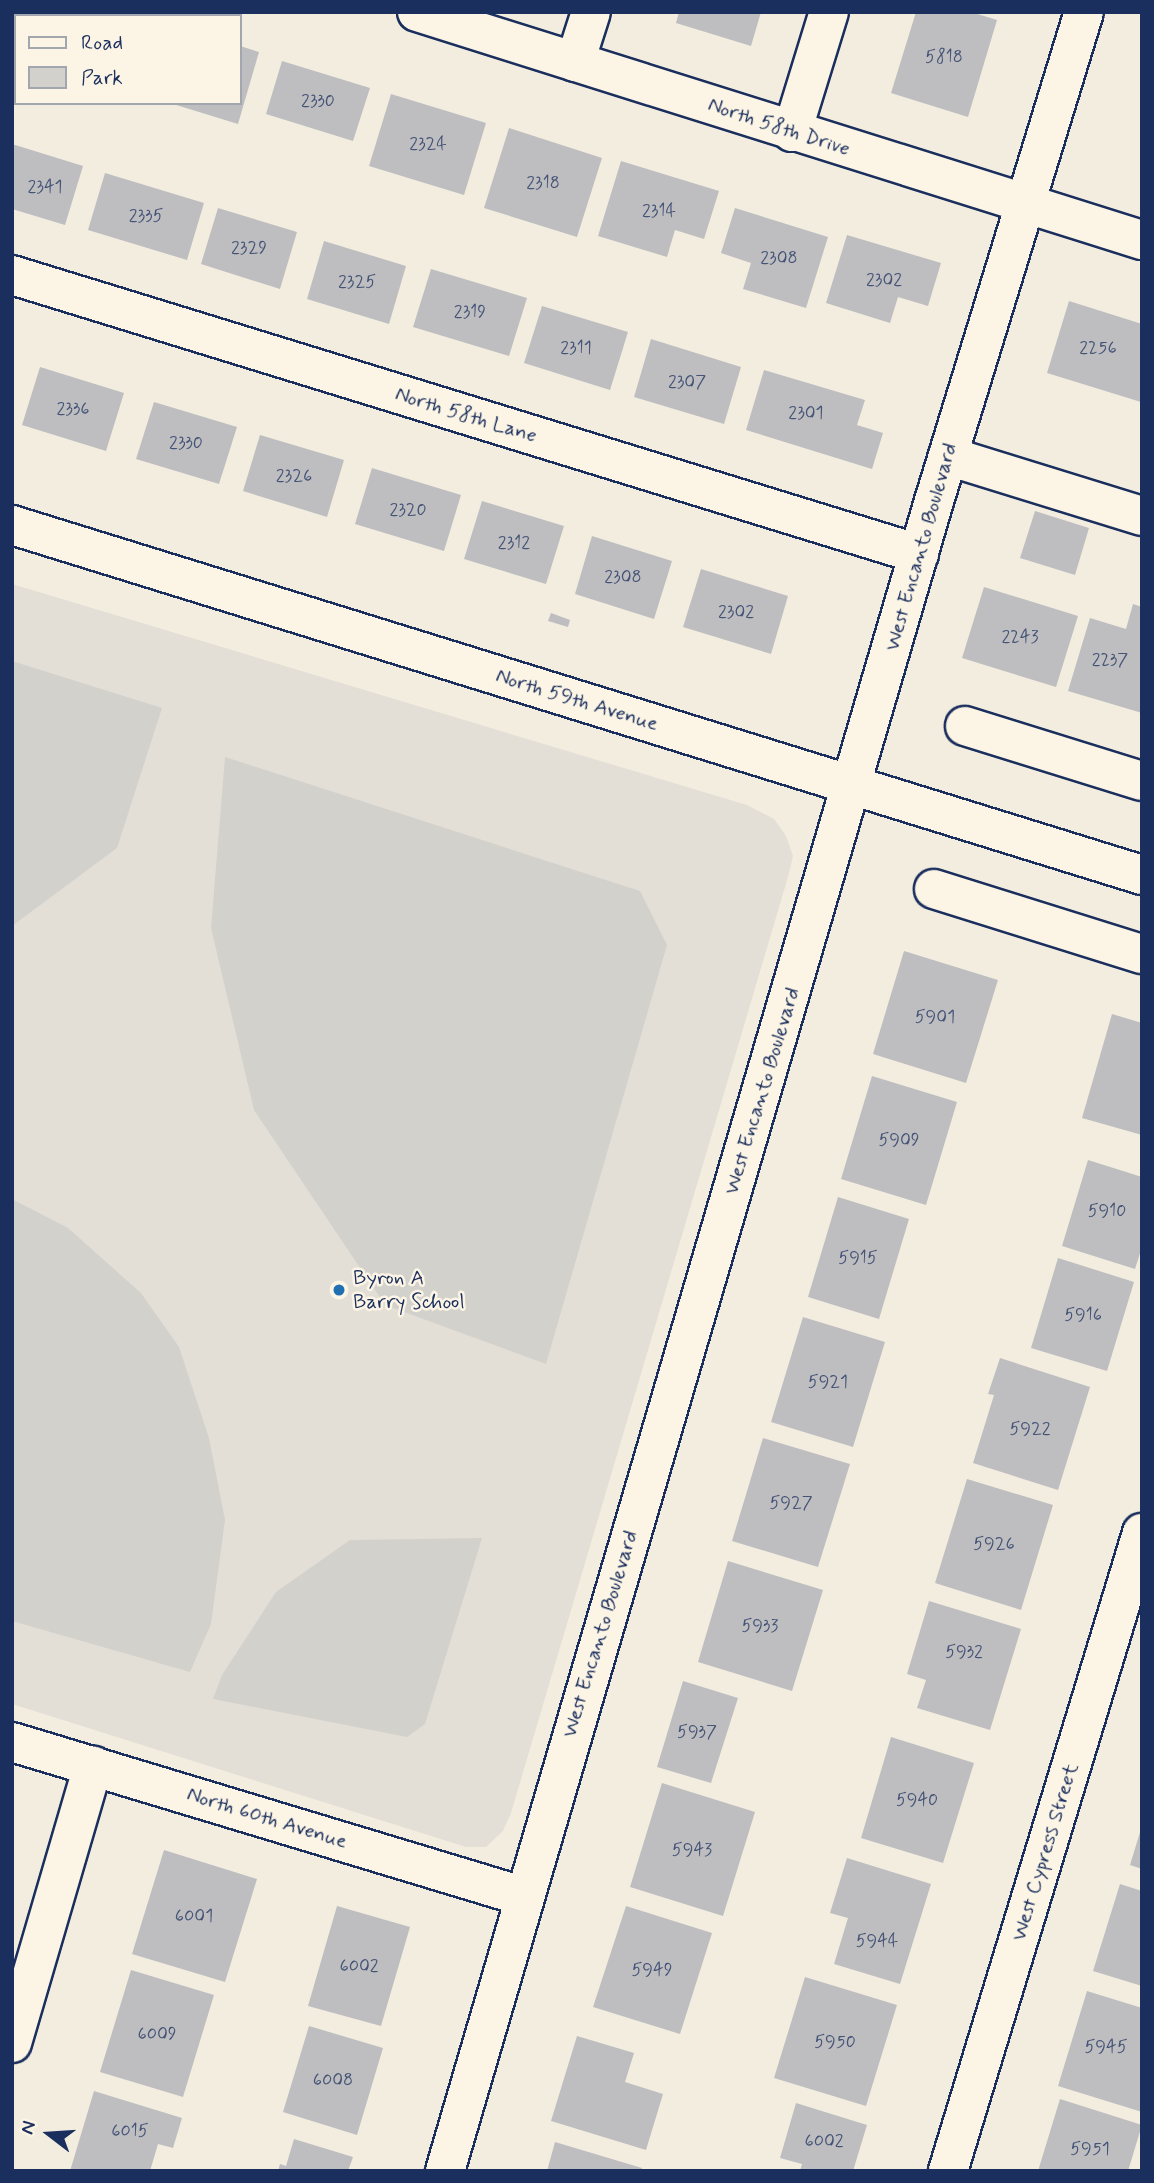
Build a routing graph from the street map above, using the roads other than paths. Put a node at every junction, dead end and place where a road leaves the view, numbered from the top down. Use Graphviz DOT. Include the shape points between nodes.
graph roads {
  1 [pos="418,12"];
  2 [pos="591,12"];
  3 [pos="829,12"];
  4 [pos="1084,12"];
  5 [pos="575,62"];
  6 [pos="792,132"];
  7 [pos="1025,204"];
  8 [pos="1142,240"];
  9 [pos="12,275"];
  10 [pos="948,456"];
  11 [pos="1142,516"];
  12 [pos="12,525"];
  13 [pos="919,554"];
  14 [pos="965,726"];
  15 [pos="1142,781"];
  16 [pos="853,784"];
  17 [pos="1142,875"];
  18 [pos="934,889"];
  19 [pos="1142,954"];
  20 [pos="1142,1532"];
  21 [pos="12,1742"];
  22 [pos="93,1766"];
  23 [pos="522,1896"];
  24 [pos="12,2043"];
  25 [pos="445,2171"];
  26 [pos="948,2171"];
  1 -- 5 [label="street, North 58th Drive"];
  2 -- 5 [label="street"];
  3 -- 6 [label="street"];
  4 -- 7 [label="street, West Encanto Boulevard"];
  5 -- 6 [label="street, North 58th Drive"];
  6 -- 7 [label="street, North 58th Drive"];
  7 -- 8 [label="street, North 58th Drive"];
  7 -- 10 [label="street, West Encanto Boulevard"];
  9 -- 13 [label="street, North 58th Lane"];
  10 -- 11 [label="street"];
  10 -- 13 [label="street, West Encanto Boulevard"];
  12 -- 16 [label="street, North 59th Avenue"];
  13 -- 16 [label="street, West Encanto Boulevard"];
  14 -- 15 [label="street"];
  16 -- 17 [label="street, North 59th Avenue"];
  16 -- 23 [label="street, West Encanto Boulevard"];
  18 -- 19 [label="street"];
  20 -- 26 [label="street, West Cypress Street"];
  21 -- 22 [label="street, North 60th Avenue"];
  22 -- 23 [label="street, North 60th Avenue"];
  22 -- 24 [label="street"];
  23 -- 25 [label="street, West Encanto Boulevard"];
}
